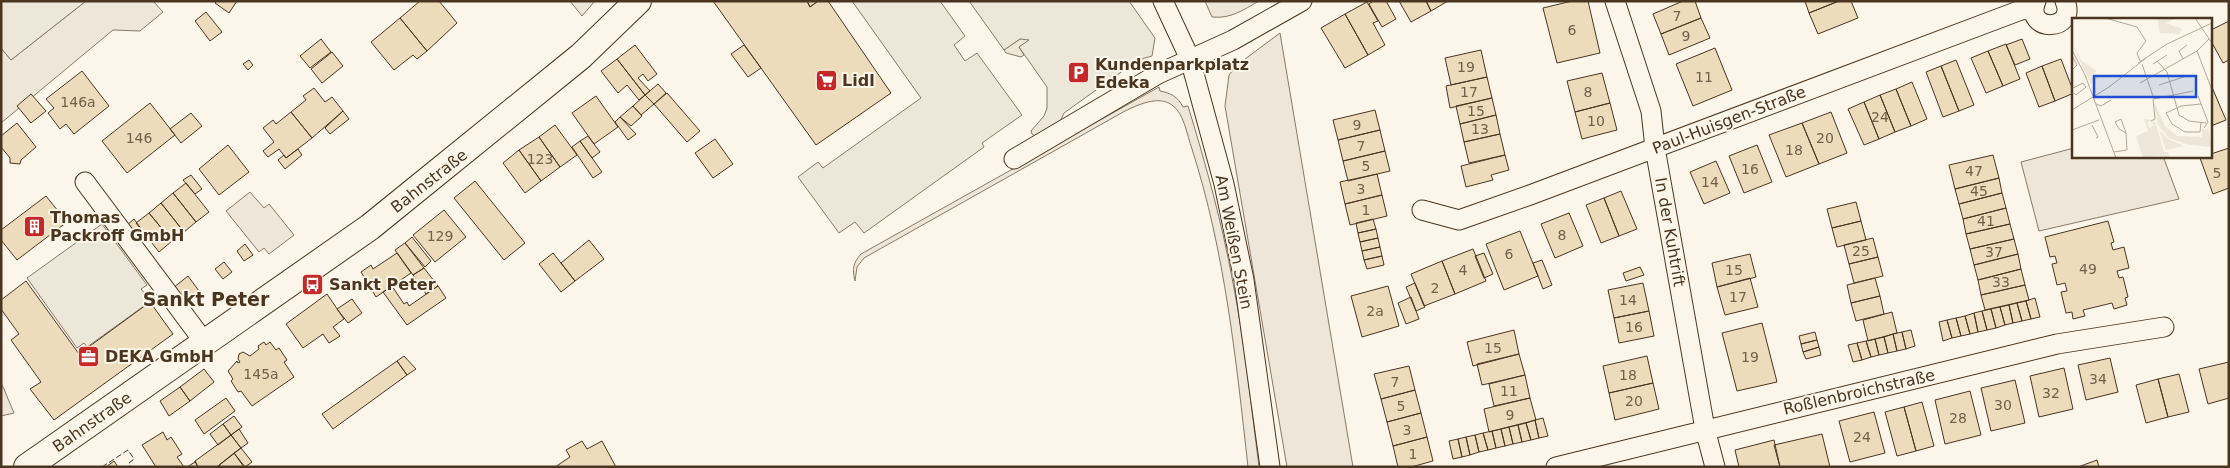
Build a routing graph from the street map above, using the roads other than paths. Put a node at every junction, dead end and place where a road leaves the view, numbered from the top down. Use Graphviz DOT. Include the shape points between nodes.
graph roads {
  1 [pos="638,1"];
  2 [pos="1163,1"];
  3 [pos="1171,1"];
  4 [pos="1302,1"];
  5 [pos="1614,1"];
  6 [pos="2065,1"];
  7 [pos="2035,5"];
  8 [pos="1174,22"];
  9 [pos="1190,59"];
  10 [pos="1655,148"];
  11 [pos="1014,159"];
  12 [pos="85,182"];
  13 [pos="1422,210"];
  14 [pos="2164,327"];
  15 [pos="205,343"];
  16 [pos="1705,429"];
  17 [pos="27,467"];
  18 [pos="1270,467"];
  19 [pos="1556,467"];
  20 [pos="1715,467"];
  1 -- 15 [label="street, Bahnstraße" via="581,56 370,227"];
  2 -- 8 [label="street, Am Weißen Stein"];
  3 -- 8 [label="street, Am Weißen Stein"];
  4 -- 9 [label="street" via="1234,40"];
  5 -- 10 [label="street, In der Kuhtrift" via="1651,111"];
  6 -- 7 [label="street, Paul-Huisgen-Straße" via="2066,16 2052,26 2038,20"];
  7 -- 10 [label="street, Paul-Huisgen-Straße"];
  8 -- 9 [label="street, Am Weißen Stein"];
  9 -- 11 [label="street" via="1158,74"];
  9 -- 18 [label="street, Am Weißen Stein" via="1224,184 1244,280"];
  10 -- 13 [label="street, Paul-Huisgen-Straße" via="1459,220"];
  10 -- 16 [label="street, In der Kuhtrift"];
  12 -- 15 [label="street"];
  14 -- 16 [label="street, Roßlenbroichstraße" via="2057,344"];
  15 -- 17 [label="street, Bahnstraße"];
  16 -- 19 [label="street, Roßlenbroichstraße"];
  16 -- 20 [label="street, In der Kuhtrift"];
}
